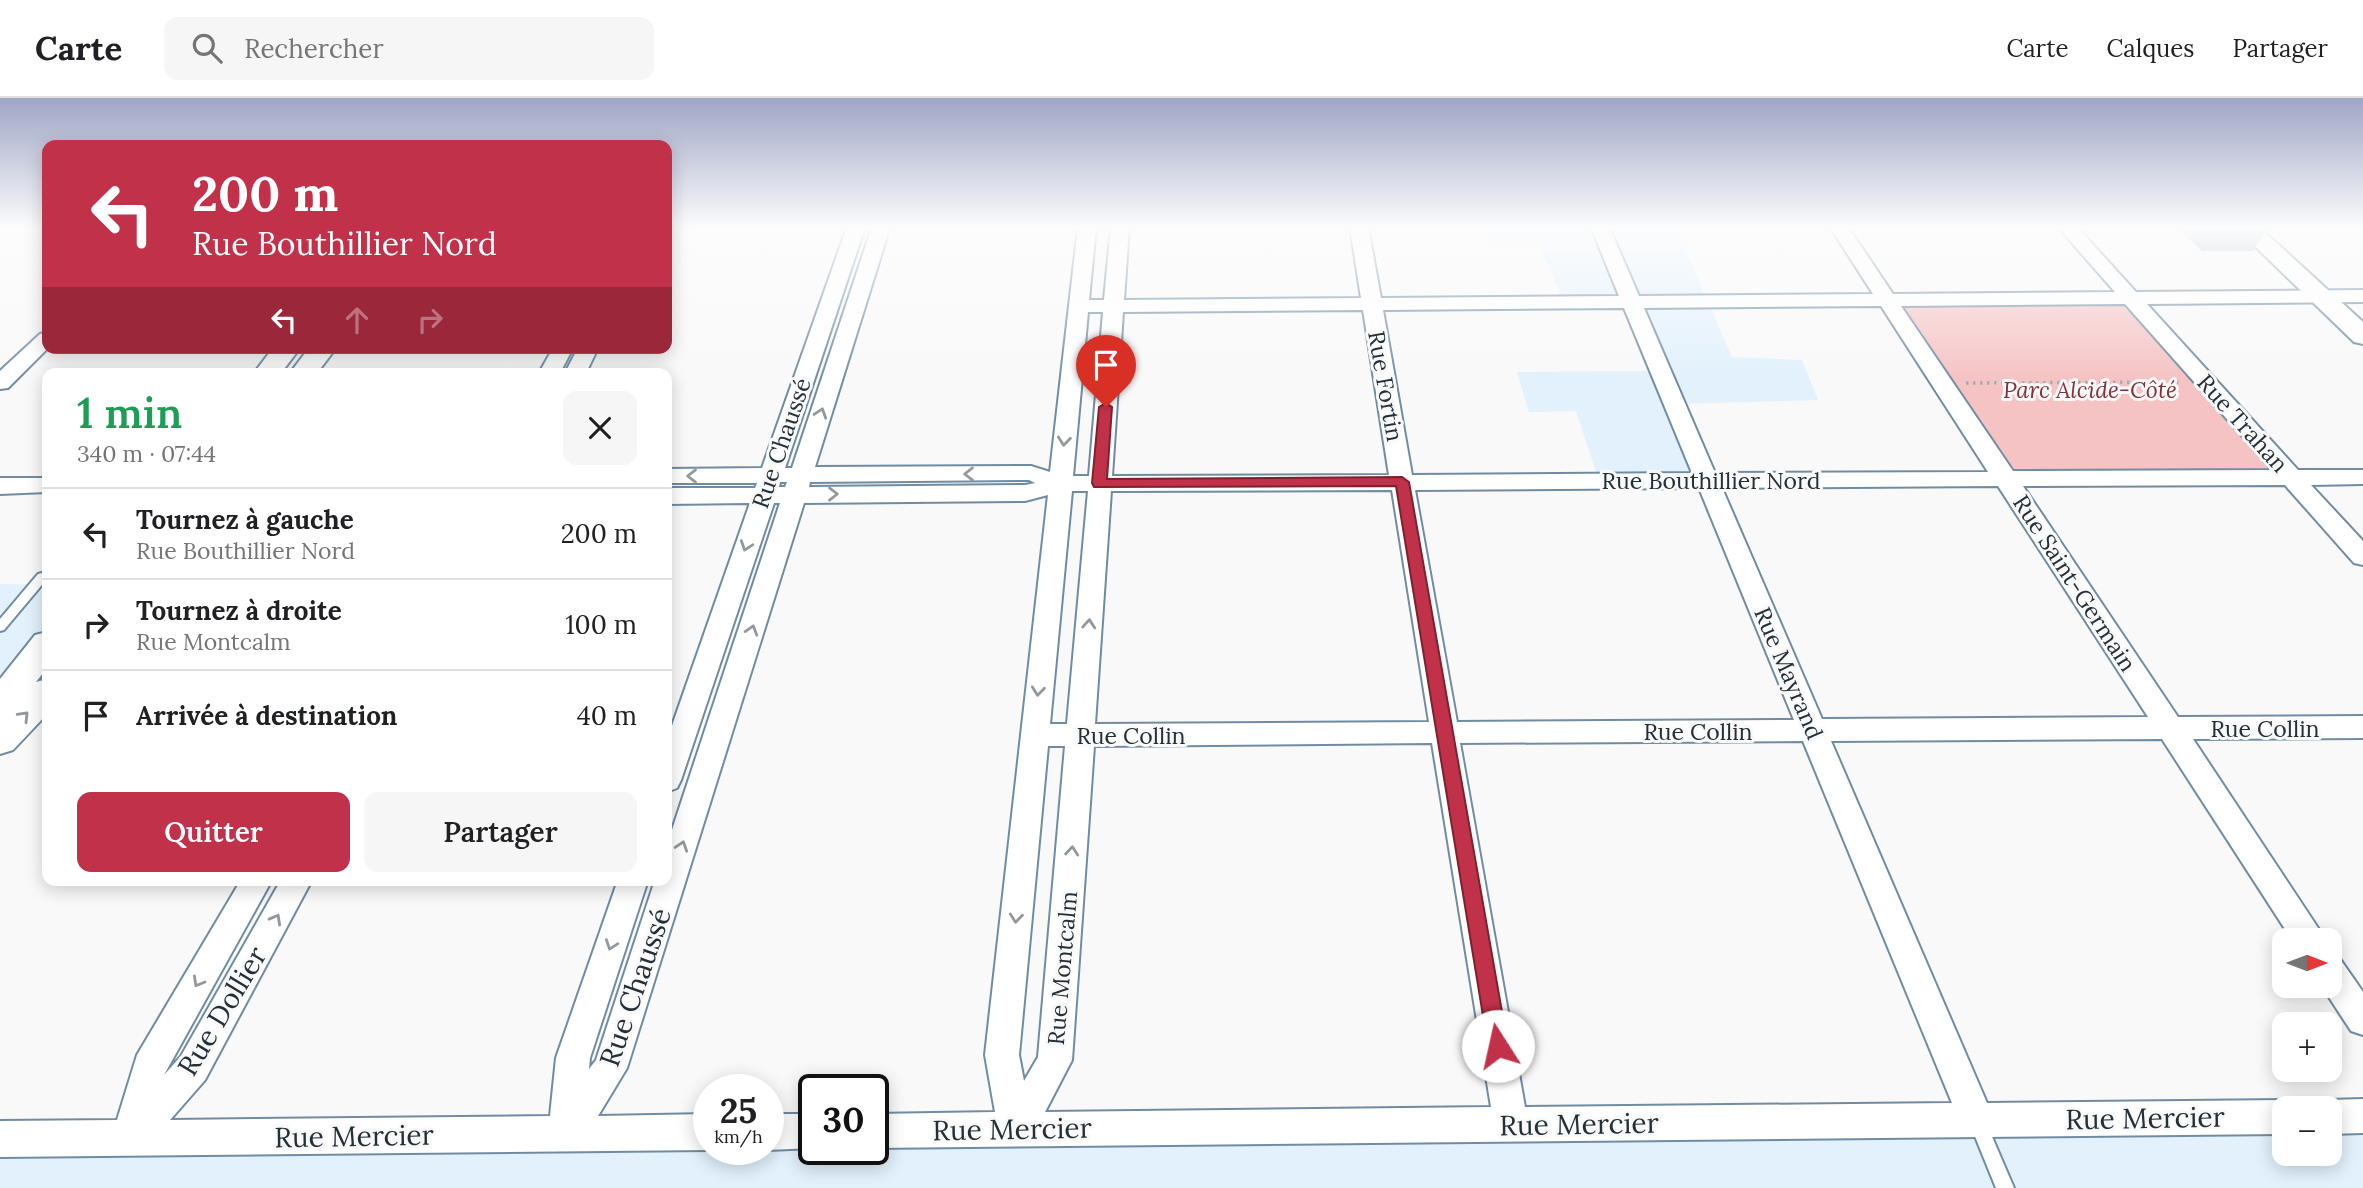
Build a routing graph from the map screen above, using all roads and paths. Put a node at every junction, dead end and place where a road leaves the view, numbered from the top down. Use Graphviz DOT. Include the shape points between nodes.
graph roads {
  1 [pos="838,278"];
  2 [pos="865,278"];
  3 [pos="1081,278"];
  4 [pos="1116,278"];
  5 [pos="1368,278"];
  6 [pos="1622,278"];
  7 [pos="1873,278"];
  8 [pos="2113,278"];
  9 [pos="2300,278"];
  10 [pos="2331,278"];
  11 [pos="2321,297"];
  12 [pos="2131,298"];
  13 [pos="1888,300"];
  14 [pos="2358,301"];
  15 [pos="1632,302"];
  16 [pos="1372,304"];
  17 [pos="828,305"];
  18 [pos="856,305"];
  19 [pos="1078,306"];
  20 [pos="1114,306"];
  21 [pos="2363,335"];
  22 [pos="42,343"];
  23 [pos="282,354"];
  24 [pos="318,354"];
  25 [pos="271,368"];
  26 [pos="307,368"];
  27 [pos="2207,382"];
  28 [pos="0,383"];
  29 [pos="1943,383"];
  30 [pos="672,476"];
  31 [pos="2363,477"];
  32 [pos="2292,478"];
  33 [pos="2006,479"];
  34 [pos="1707,480"];
  35 [pos="1402,482"];
  36 [pos="1099,483"];
  37 [pos="798,484"];
  38 [pos="1060,484"];
  39 [pos="42,485"];
  40 [pos="0,486"];
  41 [pos="767,486"];
  42 [pos="672,496"];
  43 [pos="2363,557"];
  44 [pos="42,577"];
  45 [pos="0,627"];
  46 [pos="42,651"];
  47 [pos="16,690"];
  48 [pos="2363,727"];
  49 [pos="2171,729"];
  50 [pos="1813,731"];
  51 [pos="1445,733"];
  52 [pos="1034,735"];
  53 [pos="1081,735"];
  54 [pos="0,740"];
  55 [pos="680,741"];
  56 [pos="717,741"];
  57 [pos="672,765"];
  58 [pos="672,879"];
  59 [pos="254,886"];
  60 [pos="294,886"];
  61 [pos="631,886"];
  62 [pos="670,886"];
  63 [pos="2302,928"];
  64 [pos="2342,988"];
  65 [pos="2363,1020"];
  66 [pos="2363,1116"];
  67 [pos="2272,1117"];
  68 [pos="2342,1117"];
  69 [pos="1977,1120"];
  70 [pos="1511,1125"];
  71 [pos="1016,1129"];
  72 [pos="889,1131"];
  73 [pos="693,1132"];
  74 [pos="565,1134"];
  75 [pos="131,1138"];
  76 [pos="0,1139"];
  77 [pos="2005,1188"];
  1 -- 17 [label="street, Rue Chaussé"];
  2 -- 18 [label="street, Rue Chaussé"];
  3 -- 19 [label="street"];
  4 -- 20 [label="street, Rue Montcalm"];
  5 -- 16 [label="street, Rue Fortin"];
  6 -- 15 [label="street, Rue Mayrand"];
  7 -- 13 [label="street, Rue Saint-Germain"];
  8 -- 12 [label="street, Rue Trahan"];
  9 -- 11 [label="street"];
  10 -- 14 [label="street"];
  11 -- 12 [label="street"];
  11 -- 14 [label="street"];
  11 -- 21 [label="street"];
  12 -- 13 [label="street"];
  12 -- 27 [label="street, Rue Trahan"];
  13 -- 15 [label="street"];
  13 -- 29 [label="street, Rue Saint-Germain"];
  15 -- 16 [label="street"];
  15 -- 34 [label="street, Rue Mayrand"];
  16 -- 20 [label="street"];
  16 -- 35 [label="street, Rue Fortin"];
  17 -- 18 [label="street"];
  17 -- 41 [label="street, Rue Chaussé"];
  37 -- 18 [label="street, Rue Chaussé, one-way"];
  19 -- 20 [label="street"];
  19 -- 38 [label="street, one-way"];
  20 -- 36 [label="street, Rue Montcalm"];
  22 -- 28 [label="street"];
  23 -- 25 [label="street"];
  24 -- 26 [label="street"];
  27 -- 29 [label="path"];
  27 -- 32 [label="street, Rue Trahan"];
  29 -- 33 [label="street, Rue Saint-Germain"];
  41 -- 30 [label="street, Rue Bouthillier Nord, one-way"];
  31 -- 32 [label="street, Rue Bouthillier Nord"];
  32 -- 33 [label="street, Rue Bouthillier Nord"];
  32 -- 43 [label="street, Rue Trahan"];
  33 -- 34 [label="street, Rue Bouthillier Nord"];
  33 -- 49 [label="street, Rue Saint-Germain"];
  34 -- 35 [label="street, Rue Bouthillier Nord"];
  34 -- 50 [label="street, Rue Mayrand"];
  35 -- 36 [label="street, Rue Bouthillier Nord"];
  35 -- 51 [label="street, Rue Fortin"];
  36 -- 38 [label="street, Rue Bouthillier Nord"];
  53 -- 36 [label="street, Rue Montcalm, one-way"];
  37 -- 38 [label="street, Rue Bouthillier Nord" via="1025,493"];
  37 -- 41 [label="street, Rue Bouthillier Nord"];
  56 -- 37 [label="street, Rue Chaussé, one-way"];
  38 -- 52 [label="street, one-way"];
  39 -- 40 [label="street"];
  41 -- 42 [label="street, Rue Bouthillier Nord"];
  41 -- 55 [label="street, Rue Chaussé, one-way"];
  44 -- 45 [label="lane"];
  46 -- 47 [label="street"];
  54 -- 47 [label="street, one-way"];
  48 -- 49 [label="street, Rue Collin"];
  49 -- 50 [label="street, Rue Collin"];
  49 -- 63 [label="street, Rue Saint-Germain"];
  50 -- 51 [label="street, Rue Collin"];
  50 -- 69 [label="street, Rue Mayrand"];
  51 -- 53 [label="street, Rue Collin"];
  51 -- 70 [label="street, Rue Fortin"];
  52 -- 53 [label="street, Rue Collin"];
  52 -- 71 [label="street, one-way" via="1002,1055"];
  71 -- 53 [label="street, Rue Montcalm, one-way" via="1055,1060"];
  55 -- 56 [label="street"];
  55 -- 57 [label="street, Rue Chaussé"];
  58 -- 56 [label="street, Rue Chaussé, one-way"];
  59 -- 75 [label="street, Rue Dollier, one-way" via="149,1067"];
  75 -- 60 [label="street, Rue Dollier, one-way" via="193,1068"];
  61 -- 74 [label="street, Rue Chaussé, one-way" via="573,1059"];
  74 -- 62 [label="street, Rue Chaussé, one-way" via="610,1068"];
  64 -- 65 [label="street"];
  66 -- 68 [label="street"];
  67 -- 69 [label="street, Rue Mercier"];
  69 -- 70 [label="street, Rue Mercier"];
  69 -- 77 [label="lane"];
  70 -- 71 [label="street, Rue Mercier"];
  71 -- 72 [label="street, Rue Mercier"];
  73 -- 74 [label="street, Rue Mercier"];
  74 -- 75 [label="street, Rue Mercier"];
  75 -- 76 [label="street, Rue Mercier"];
}
